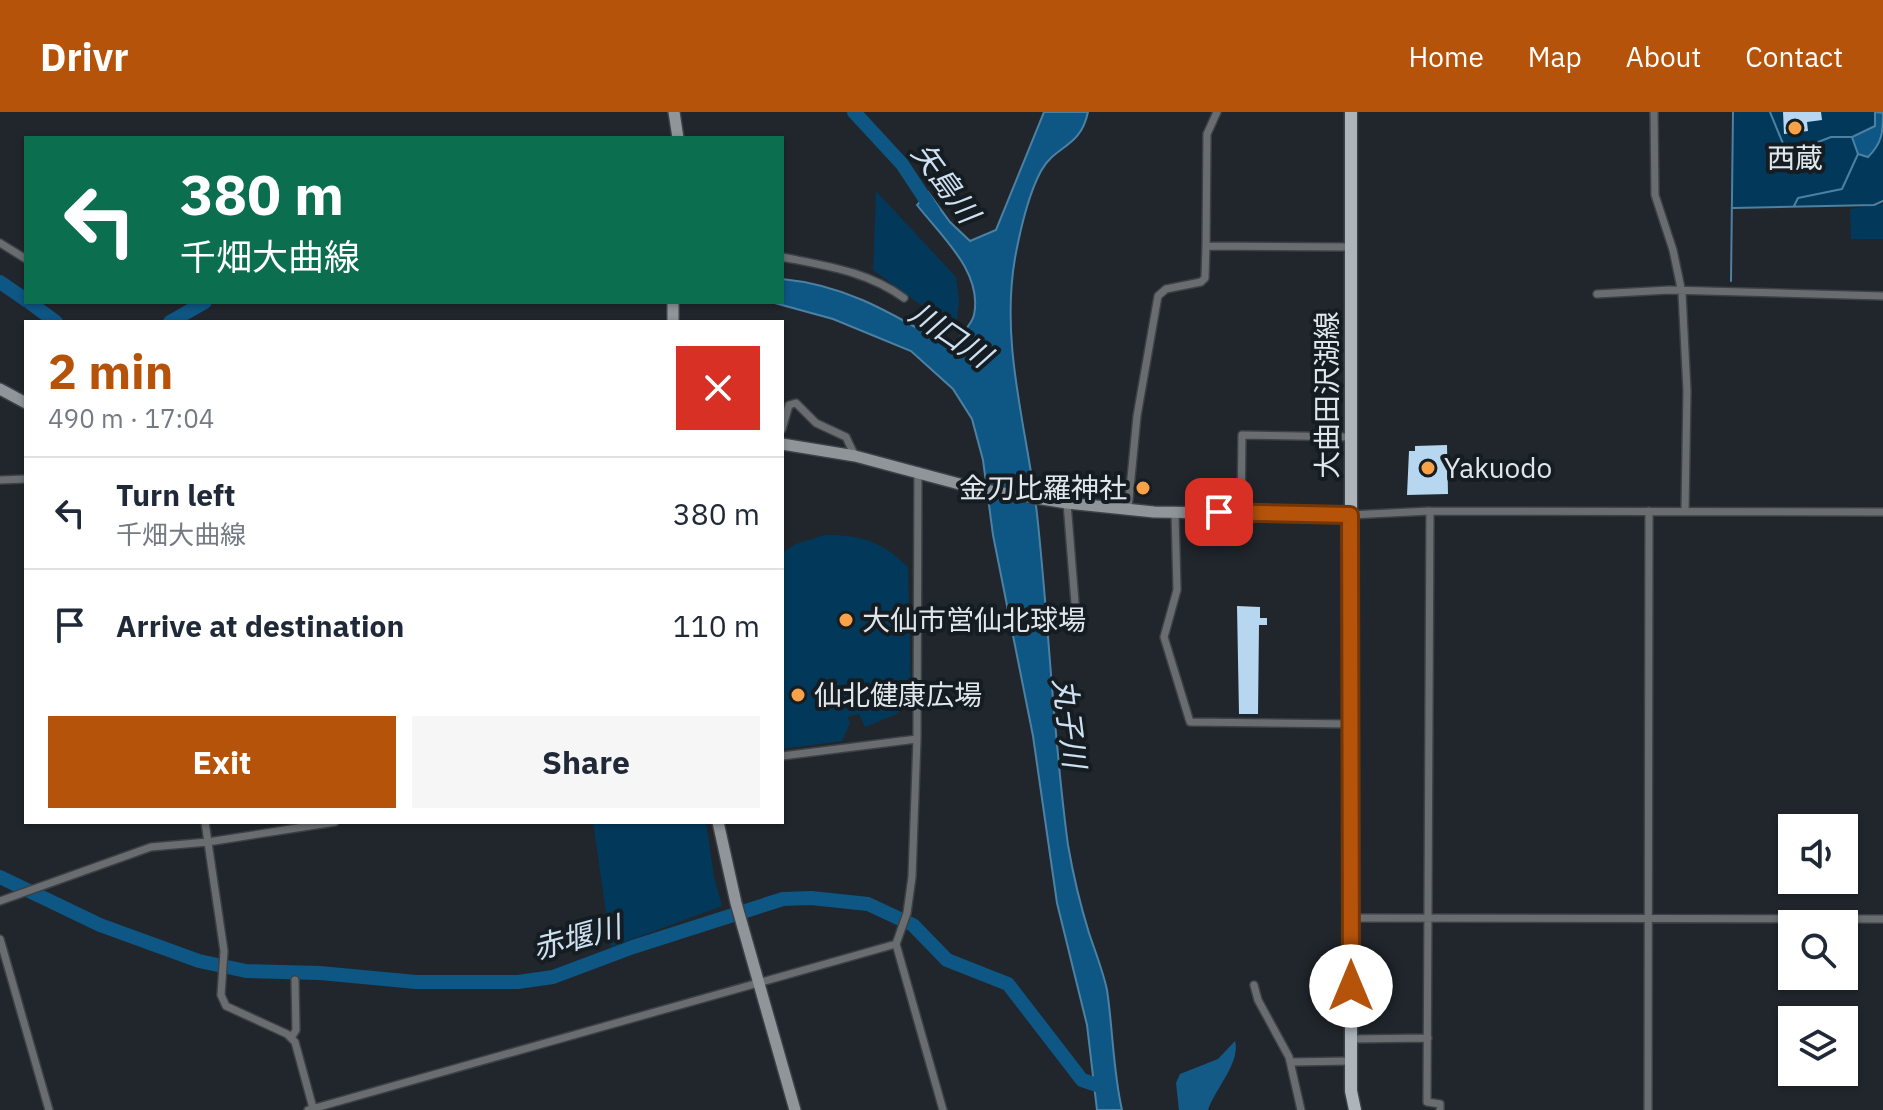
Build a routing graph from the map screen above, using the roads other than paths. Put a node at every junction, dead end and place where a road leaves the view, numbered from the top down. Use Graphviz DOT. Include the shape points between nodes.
graph roads {
  1 [pos="674,112"];
  2 [pos="1217,112"];
  3 [pos="1351,112"];
  4 [pos="1654,112"];
  5 [pos="678,136"];
  6 [pos="0,243"];
  7 [pos="1206,246"];
  8 [pos="1351,247"];
  9 [pos="784,257"];
  10 [pos="24,258"];
  11 [pos="1682,293"];
  12 [pos="1597,294"];
  13 [pos="1883,296"];
  14 [pos="904,298"];
  15 [pos="0,389"];
  16 [pos="24,402"];
  17 [pos="784,422"];
  18 [pos="1351,437"];
  19 [pos="784,444"];
  20 [pos="855,456"];
  21 [pos="918,471"];
  22 [pos="24,479"];
  23 [pos="0,480"];
  24 [pos="1067,503"];
  25 [pos="1128,509"];
  26 [pos="1430,511"];
  27 [pos="1649,511"];
  28 [pos="1685,511"];
  29 [pos="1175,512"];
  30 [pos="1241,512"];
  31 [pos="1883,512"];
  32 [pos="1350,515"];
  33 [pos="1076,615"];
  34 [pos="1350,724"];
  35 [pos="917,739"];
  36 [pos="784,756"];
  37 [pos="205,824"];
  38 [pos="322,824"];
  39 [pos="718,824"];
  40 [pos="208,842"];
  41 [pos="0,901"];
  42 [pos="1648,917"];
  43 [pos="1351,918"];
  44 [pos="1428,918"];
  45 [pos="1883,919"];
  46 [pos="0,939"];
  47 [pos="896,944"];
  48 [pos="295,980"];
  49 [pos="759,983"];
  50 [pos="1254,985"];
  51 [pos="291,1038"];
  52 [pos="1428,1038"];
  53 [pos="1351,1039"];
  54 [pos="1351,1061"];
  55 [pos="1291,1062"];
  56 [pos="346,1099"];
  57 [pos="310,1109"];
  58 [pos="49,1110"];
  59 [pos="349,1110"];
  60 [pos="795,1110"];
  61 [pos="943,1110"];
  62 [pos="1301,1110"];
  63 [pos="1355,1110"];
  64 [pos="1440,1110"];
  65 [pos="1648,1110"];
  1 -- 5 [label="main road"];
  2 -- 7 [label="street" via="1207,134"];
  3 -- 8 [label="main road, 大曲田沢湖線"];
  4 -- 11 [label="street" via="1655,195"];
  6 -- 10 [label="street"];
  7 -- 8 [label="street"];
  7 -- 25 [label="street" via="1205,278 1158,296 1137,416"];
  8 -- 18 [label="main road, 大曲田沢湖線"];
  9 -- 14 [label="street" via="857,272"];
  11 -- 12 [label="street"];
  11 -- 13 [label="street"];
  11 -- 28 [label="street"];
  15 -- 16 [label="main road"];
  17 -- 20 [label="street" via="789,405 796,403 816,423 846,437"];
  18 -- 30 [label="street" via="1242,435"];
  18 -- 32 [label="main road, 大曲田沢湖線"];
  19 -- 20 [label="main road"];
  20 -- 21 [label="main road"];
  21 -- 24 [label="main road"];
  21 -- 35 [label="street"];
  22 -- 23 [label="street"];
  24 -- 25 [label="main road"];
  24 -- 33 [label="street"];
  25 -- 29 [label="main road"];
  26 -- 27 [label="street"];
  26 -- 32 [label="street"];
  26 -- 44 [label="street"];
  27 -- 28 [label="street"];
  27 -- 42 [label="street"];
  28 -- 31 [label="street"];
  29 -- 30 [label="main road"];
  29 -- 34 [label="street" via="1177,590 1164,637 1190,722"];
  30 -- 32 [label="main road"];
  32 -- 34 [label="main road, 大曲田沢湖線"];
  34 -- 43 [label="main road, 大曲田沢湖線"];
  35 -- 36 [label="street"];
  35 -- 47 [label="street" via="912,877"];
  37 -- 40 [label="street"];
  38 -- 40 [label="street"];
  39 -- 49 [label="main road"];
  40 -- 41 [label="street" via="151,847"];
  40 -- 51 [label="street" via="224,951 221,995 226,1006"];
  42 -- 44 [label="street"];
  42 -- 45 [label="street"];
  42 -- 65 [label="street"];
  43 -- 44 [label="street"];
  43 -- 53 [label="main road, 大曲田沢湖線"];
  44 -- 52 [label="street"];
  46 -- 58 [label="street"];
  47 -- 49 [label="street"];
  47 -- 61 [label="street"];
  48 -- 51 [label="street" via="296,1030"];
  49 -- 56 [label="street"];
  49 -- 60 [label="main road"];
  50 -- 55 [label="street"];
  51 -- 57 [label="street"];
  52 -- 53 [label="street"];
  52 -- 64 [label="street" via="1427,1102 1440,1104"];
  53 -- 54 [label="main road, 大曲田沢湖線"];
  54 -- 55 [label="street"];
  54 -- 63 [label="main road, 大曲田沢湖線"];
  55 -- 62 [label="street"];
  56 -- 57 [label="street"];
  56 -- 59 [label="street"];
}
